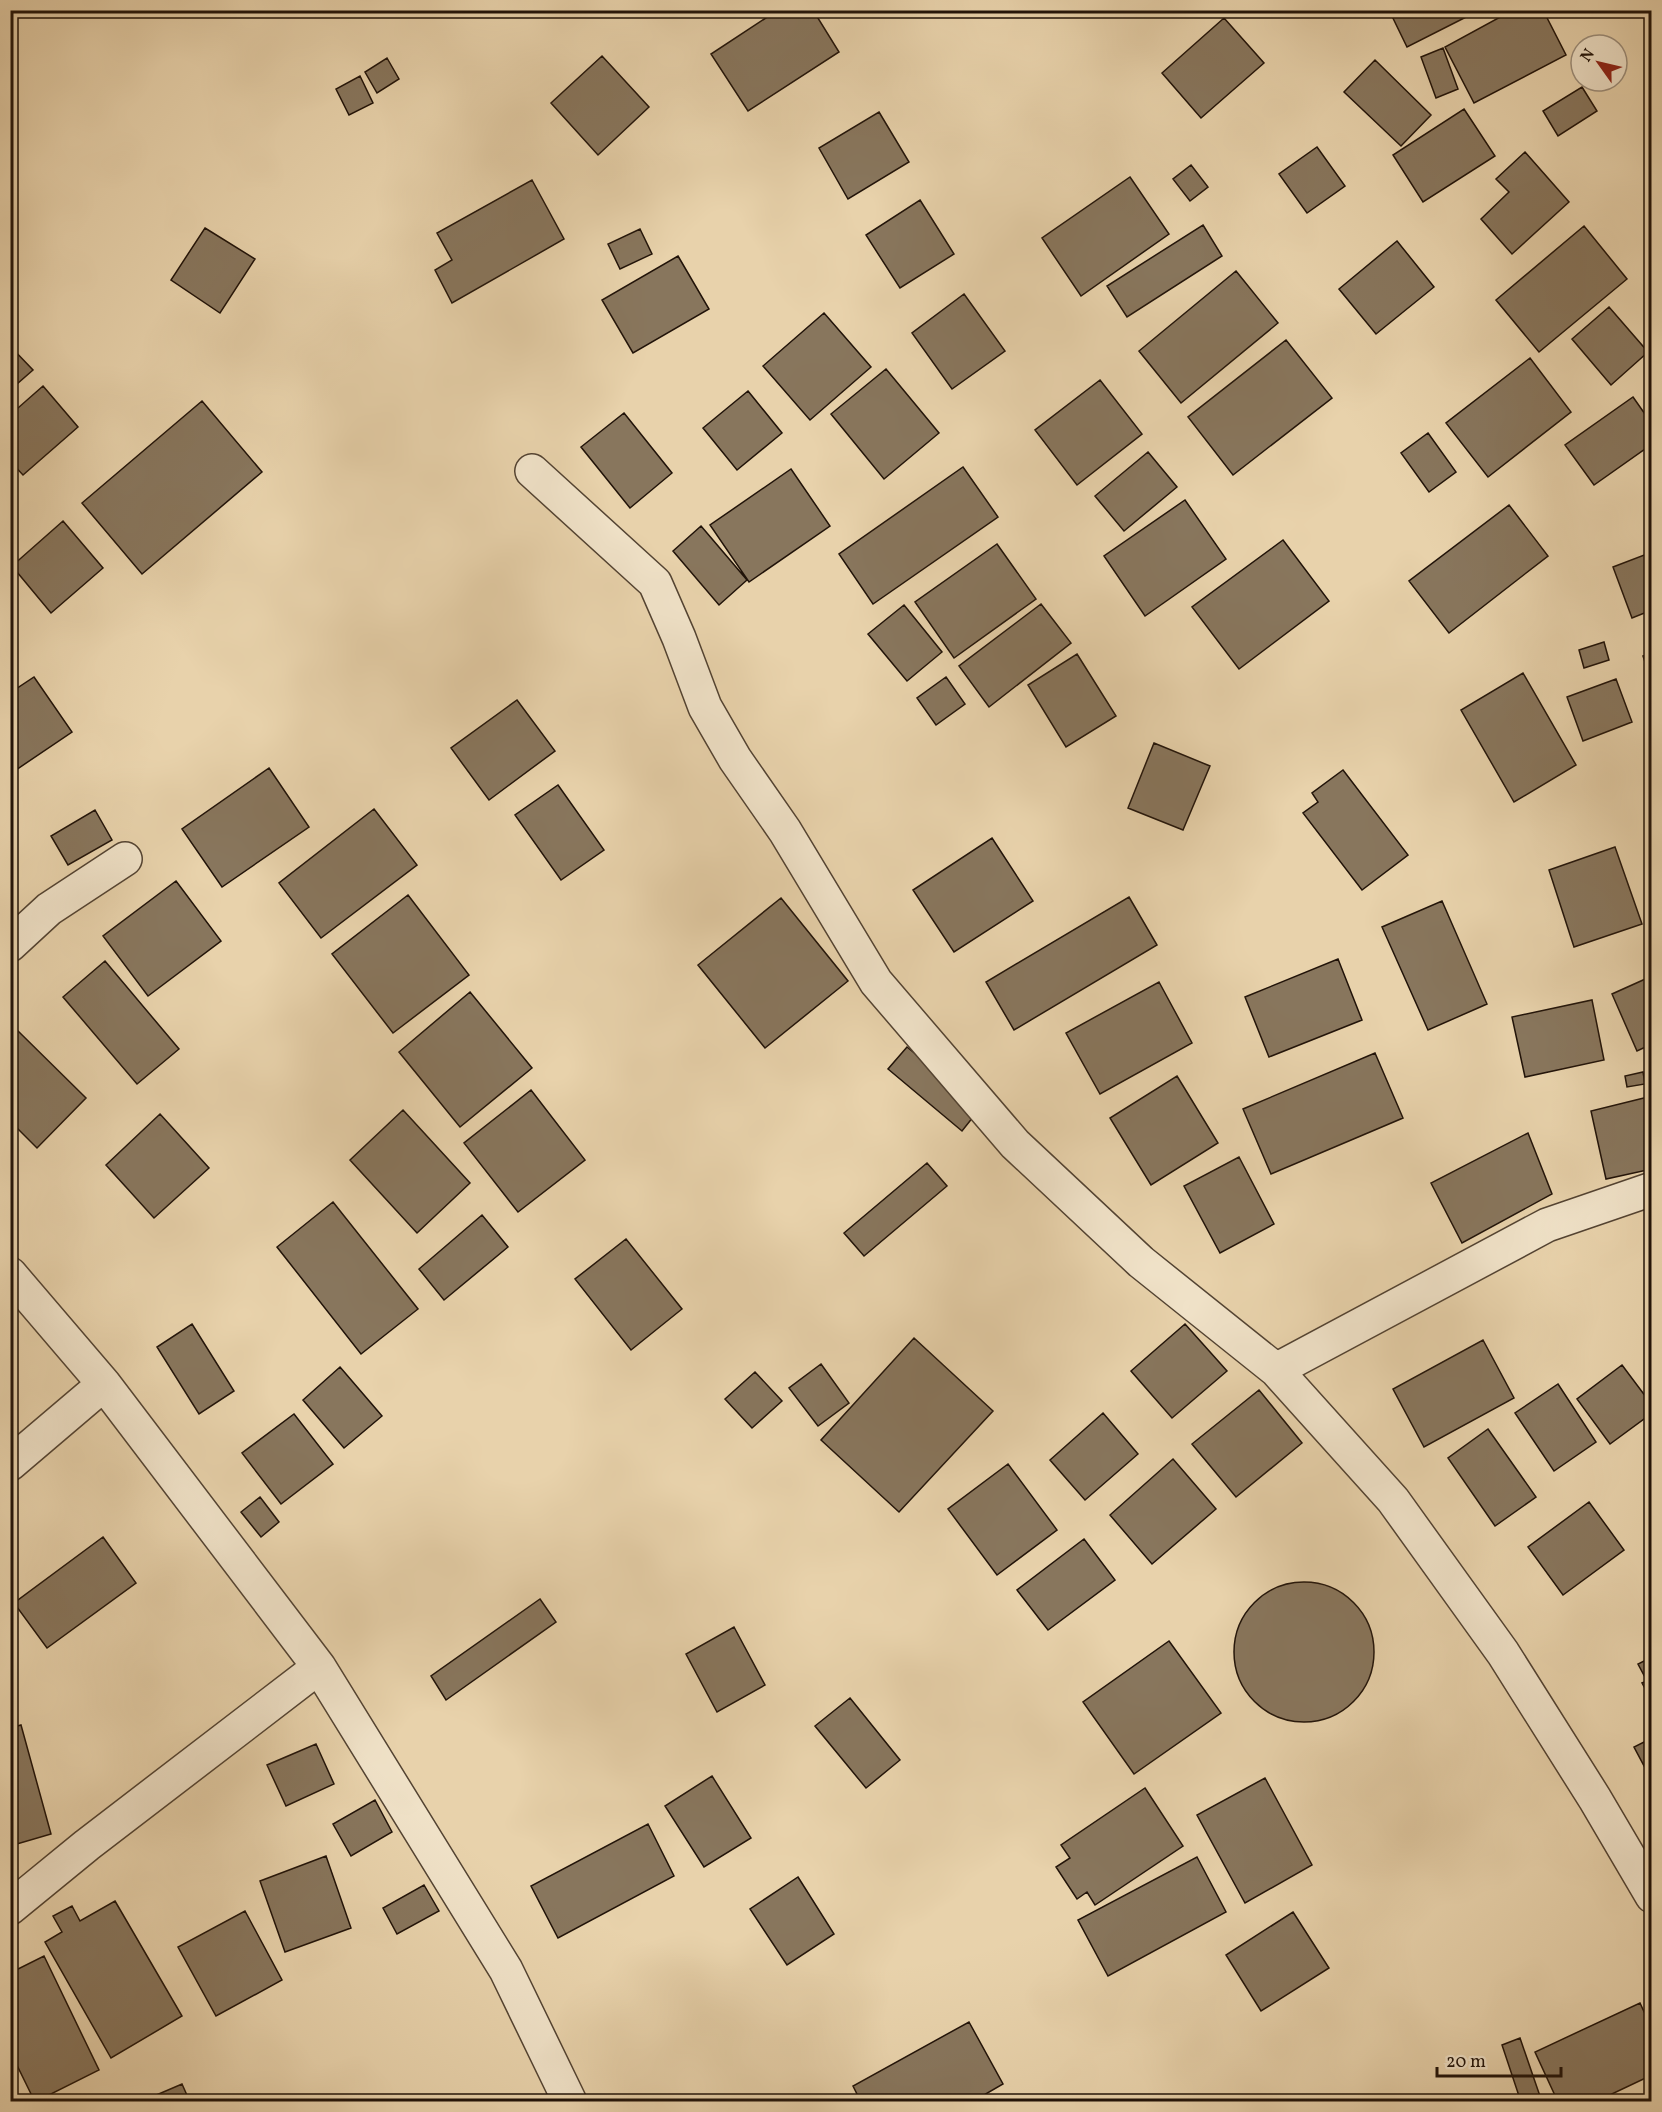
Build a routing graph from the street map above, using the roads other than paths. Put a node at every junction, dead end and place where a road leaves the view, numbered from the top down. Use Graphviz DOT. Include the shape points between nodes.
graph roads {
  1 [pos="532,471"];
  2 [pos="125,859"];
  3 [pos="10,945"];
  4 [pos="1652,1189"];
  5 [pos="10,1274"];
  6 [pos="1275,1371"];
  7 [pos="104,1384"];
  8 [pos="10,1464"];
  9 [pos="319,1667"];
  10 [pos="1652,1896"];
  11 [pos="10,1908"];
  12 [pos="570,2102"];
  1 -- 6 [label="street" via="655,583 705,707 876,982 1015,1144 1141,1262"];
  2 -- 3 [label="street" via="49,909"];
  4 -- 6 [label="street" via="1547,1225"];
  5 -- 7 [label="street"];
  6 -- 10 [label="street" via="1393,1500 1503,1653"];
  7 -- 8 [label="street"];
  7 -- 9 [label="street"];
  9 -- 11 [label="street"];
  9 -- 12 [label="street" via="506,1970"];
}
